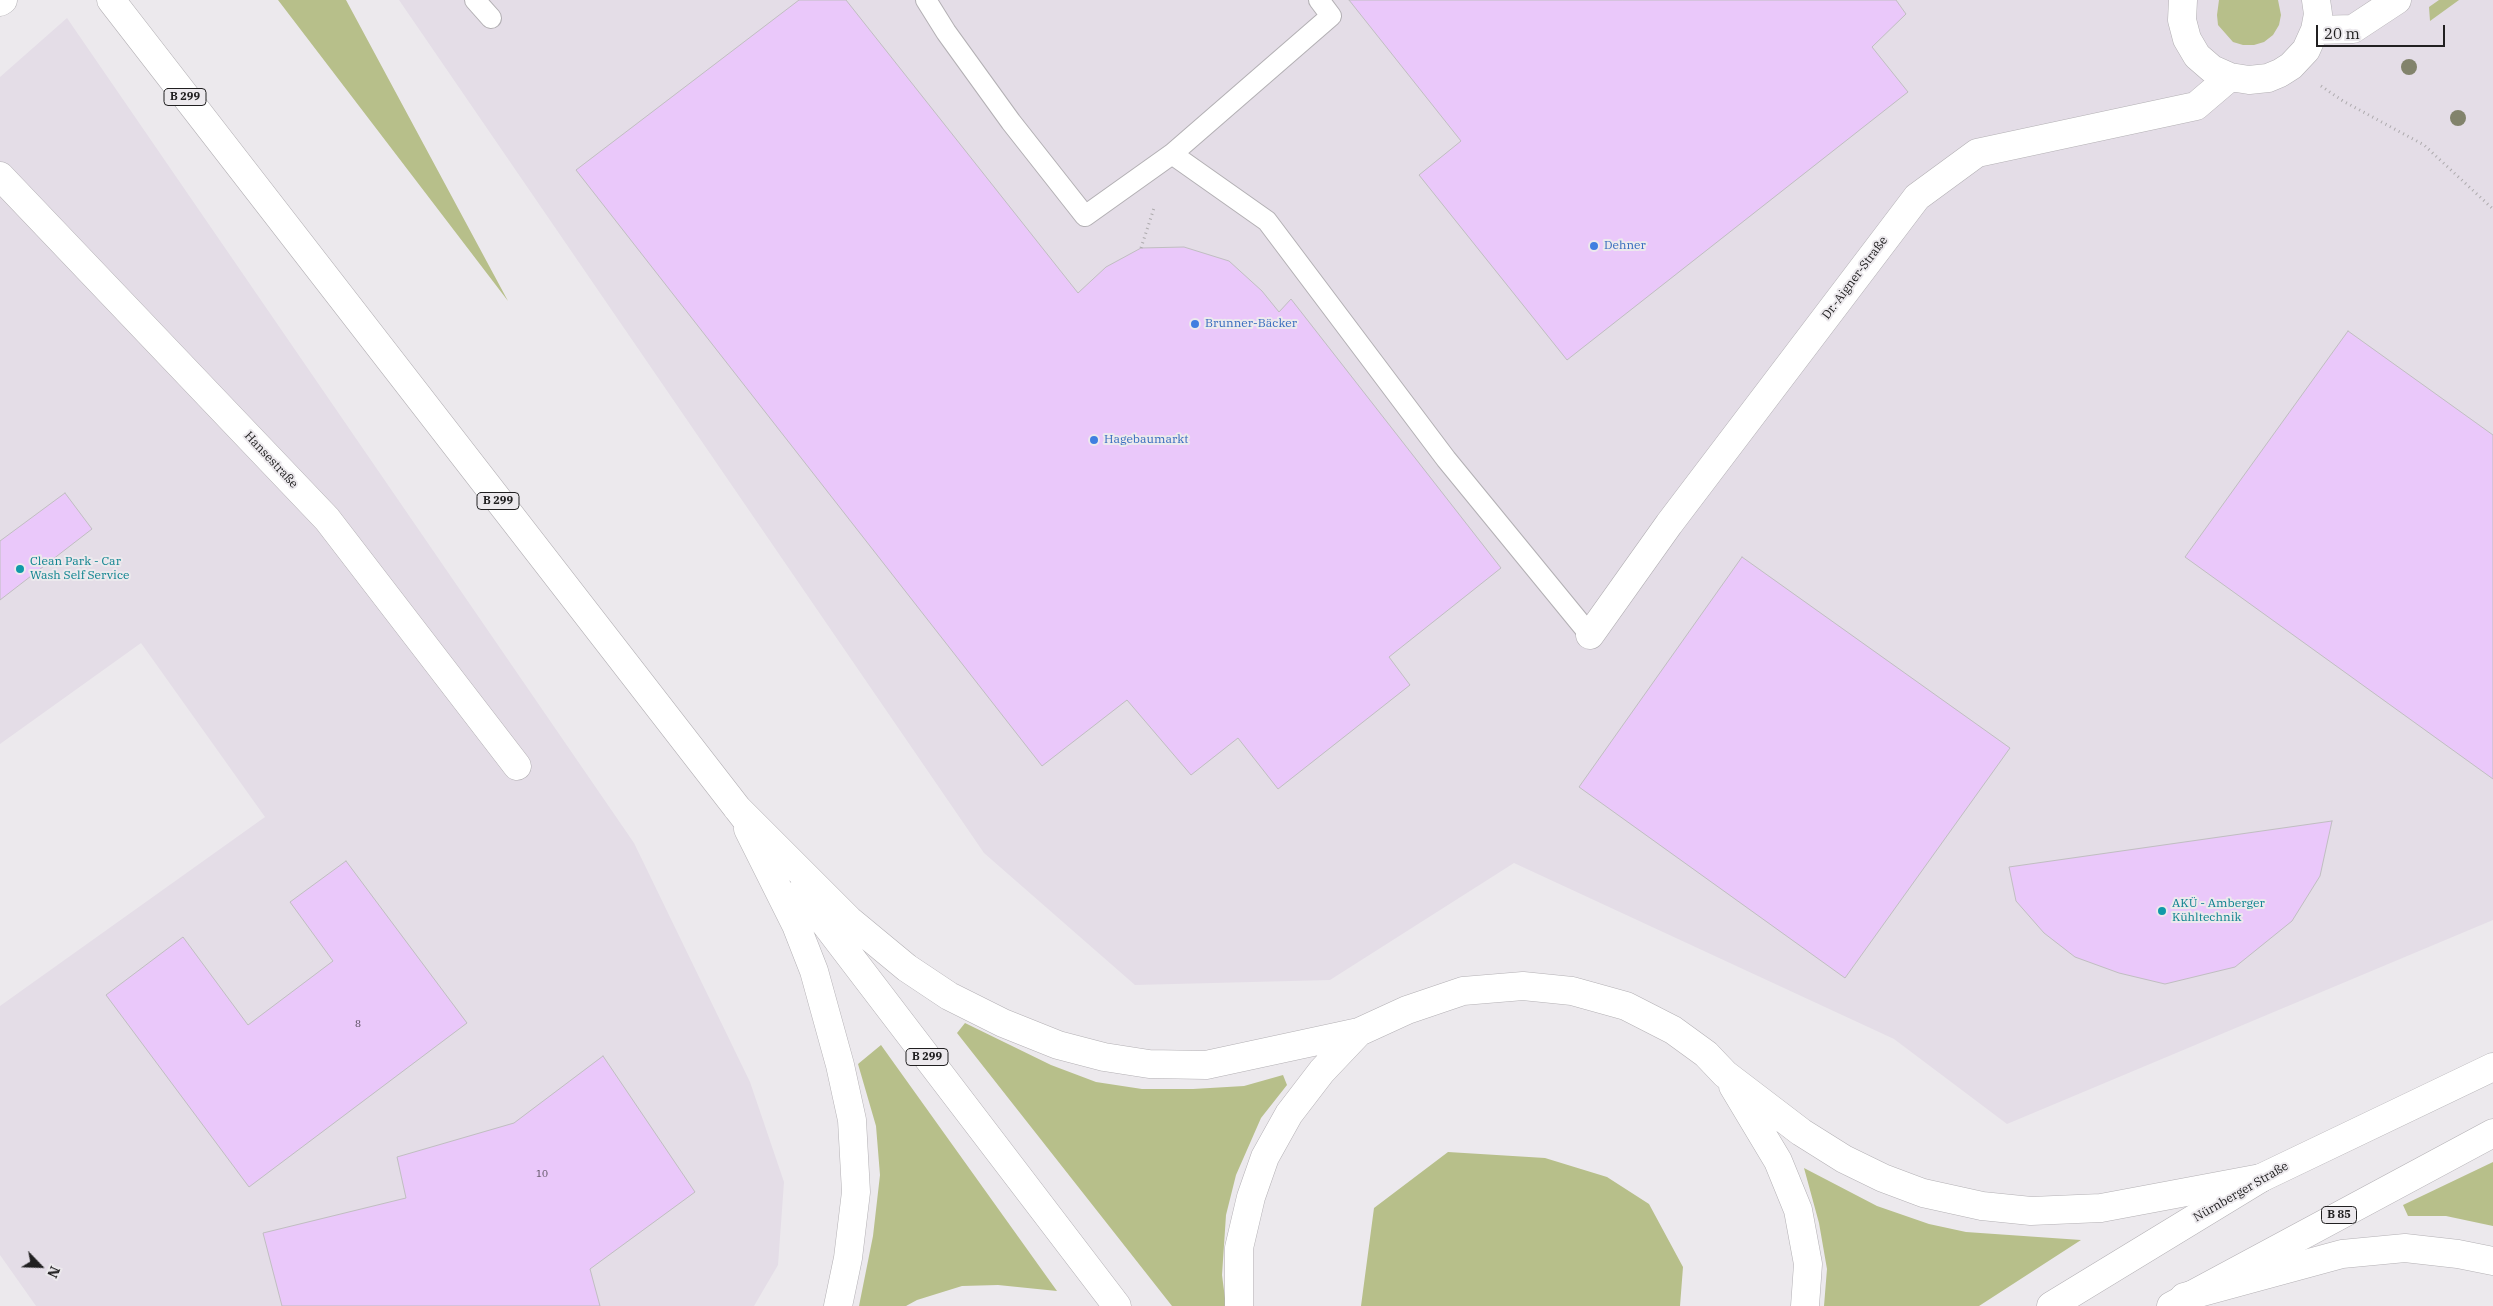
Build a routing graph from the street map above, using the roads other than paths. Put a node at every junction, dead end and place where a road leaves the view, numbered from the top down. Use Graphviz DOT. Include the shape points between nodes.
graph roads {
  1 [pos="111,0"];
  2 [pos="475,0"];
  3 [pos="926,0"];
  4 [pos="1319,0"];
  5 [pos="2183,0"];
  6 [pos="2316,0"];
  7 [pos="2397,0"];
  8 [pos="491,18"];
  9 [pos="2315,30"];
  10 [pos="2230,77"];
  11 [pos="1172,154"];
  12 [pos="0,176"];
  13 [pos="1590,635"];
  14 [pos="517,766"];
  15 [pos="737,808"];
  16 [pos="1360,1032"];
  17 [pos="2493,1067"];
  18 [pos="1725,1074"];
  19 [pos="2493,1133"];
  20 [pos="2261,1178"];
  21 [pos="2493,1261"];
  22 [pos="2177,1302"];
  23 [pos="838,1306"];
  24 [pos="1117,1306"];
  25 [pos="1239,1306"];
  26 [pos="1805,1306"];
  27 [pos="2051,1306"];
  1 -- 15 [label="main road, B 299"];
  2 -- 8 [label="lane"];
  3 -- 11 [label="lane" via="1006,114 1085,216"];
  4 -- 11 [label="lane" via="1331,16"];
  5 -- 10 [label="main road" via="2182,20 2187,39 2197,56 2212,69"];
  6 -- 9 [label="main road"];
  7 -- 9 [label="main road" via="2353,29"];
  9 -- 10 [label="main road" via="2306,50 2291,66 2268,78"];
  10 -- 13 [label="main road, Dr.-Aigner-Straße" via="2196,106 1977,153 1917,197 1669,524"];
  11 -- 13 [label="lane" via="1266,221 1446,459"];
  12 -- 14 [label="main road, Hansestraße" via="327,519"];
  15 -- 16 [label="main road" via="850,920 907,968 949,996 1002,1023 1058,1045 1149,1064 1206,1065"];
  15 -- 23 [label="main road" via="796,925 814,971 852,1120 856,1192"];
  15 -- 24 [label="main road, B 299"];
  16 -- 18 [label="main road" via="1407,1010 1463,992 1523,986 1572,991 1626,1006 1674,1030 1706,1054"];
  16 -- 25 [label="main road" via="1322,1071 1289,1114 1265,1157 1239,1248"];
  17 -- 20 [label="main road, Nürnberger Straße"];
  18 -- 20 [label="main road" via="1801,1132 1844,1159 1923,1193 1982,1206 2031,1211 2101,1208"];
  18 -- 26 [label="main road" via="1778,1161 1798,1210 1808,1264"];
  19 -- 22 [label="main road, B 85"];
  20 -- 27 [label="main road, Nürnberger Straße"];
  21 -- 22 [label="main road" via="2405,1248 2342,1254"];
}
